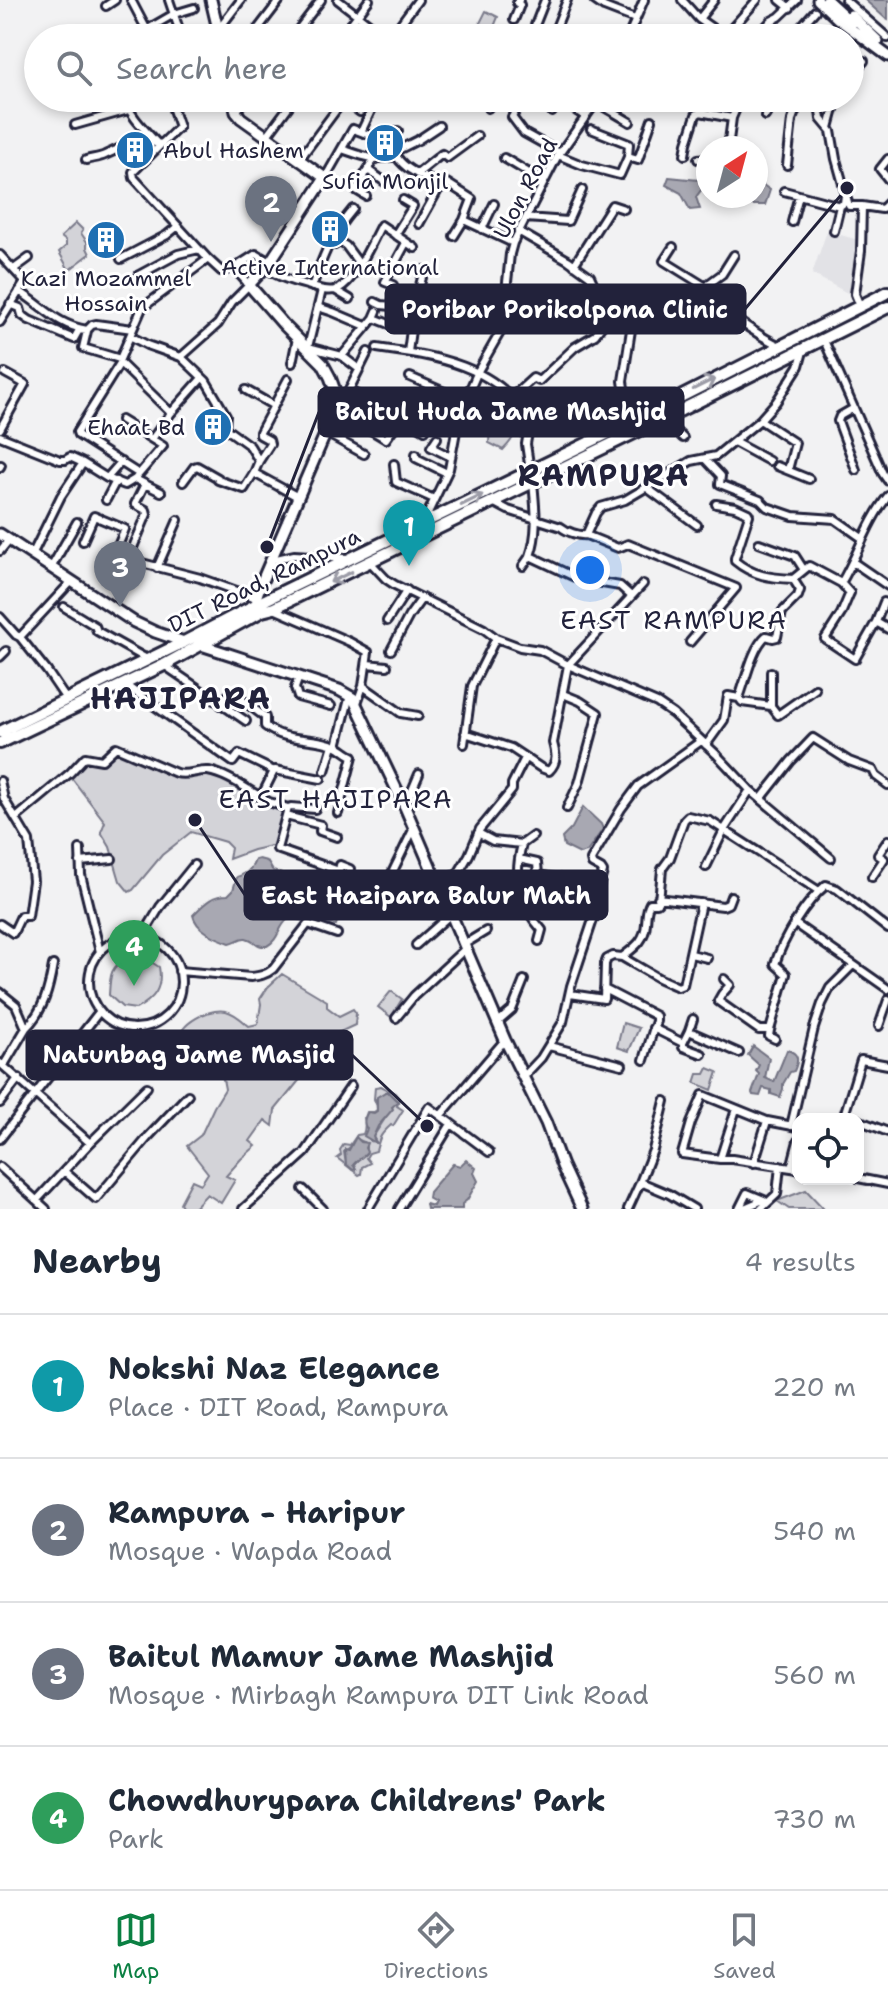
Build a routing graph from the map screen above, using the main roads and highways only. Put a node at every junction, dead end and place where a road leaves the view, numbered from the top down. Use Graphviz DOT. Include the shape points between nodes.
graph roads {
  1 [pos="888,292"];
  2 [pos="888,307"];
  3 [pos="537,474"];
  4 [pos="262,605"];
  5 [pos="2,727"];
  6 [pos="0,743"];
  3 -- 1 [label="main road, DIT Road, Rampura, one-way"];
  2 -- 3 [label="main road, DIT Road, Rampura" via="663,419"];
  4 -- 3 [label="main road, DIT Road, Rampura, one-way"];
  3 -- 4 [label="main road, DIT Road, Rampura, one-way" via="371,563"];
  4 -- 5 [label="main road, DIT Road, Rampura"];
  4 -- 6 [label="main road, DIT Road, Rampura" via="164,665"];
}
